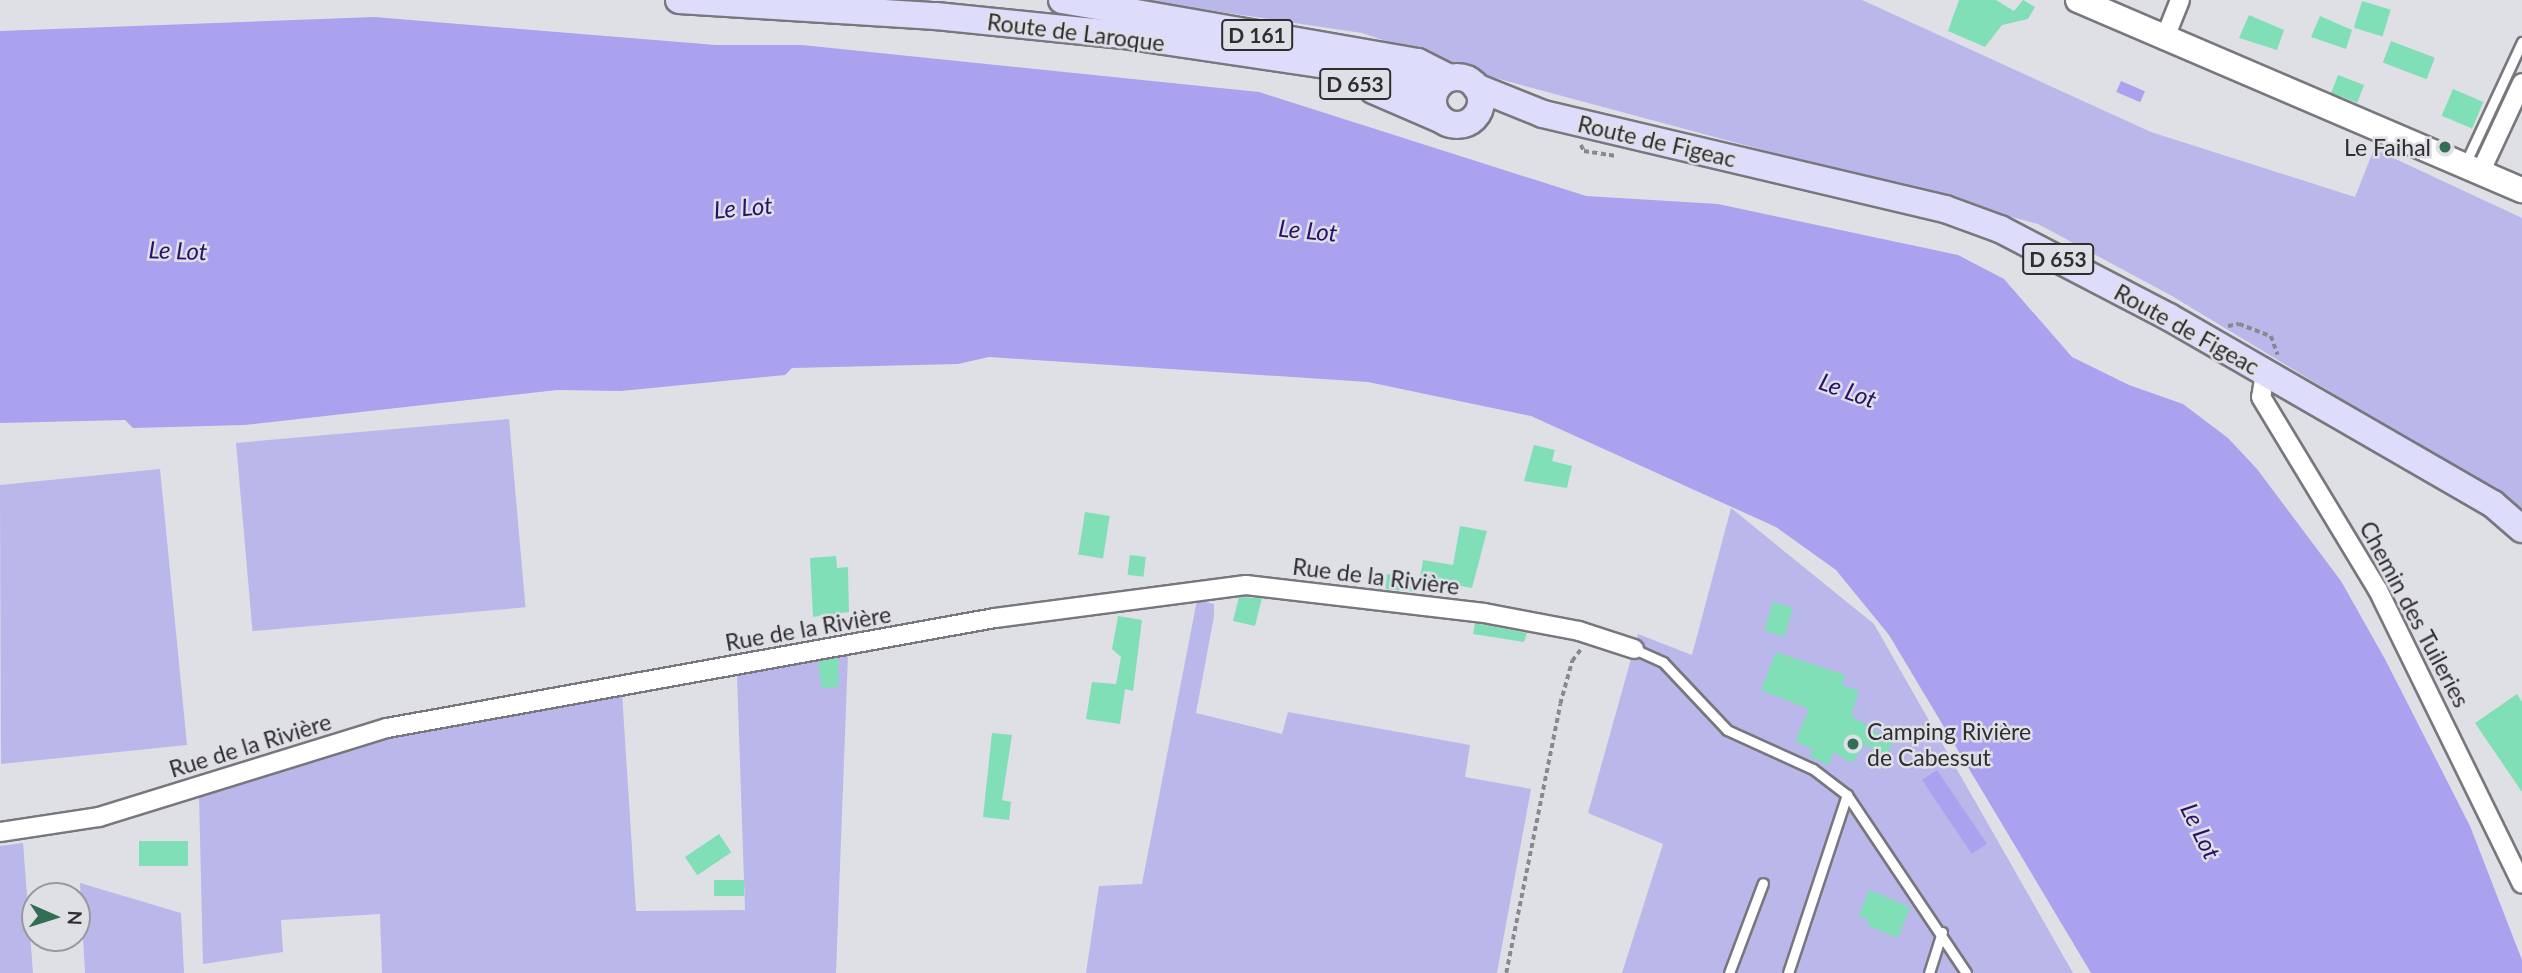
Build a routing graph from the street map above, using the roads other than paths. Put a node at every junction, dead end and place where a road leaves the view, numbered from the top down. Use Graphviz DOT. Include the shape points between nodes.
graph roads {
  1 [pos="679,0"];
  2 [pos="1062,0"];
  3 [pos="2078,0"];
  4 [pos="2180,0"];
  5 [pos="2164,40"];
  6 [pos="2522,42"];
  7 [pos="1264,59"];
  8 [pos="2522,83"];
  9 [pos="1442,84"];
  10 [pos="1476,87"];
  11 [pos="2516,107"];
  12 [pos="1543,114"];
  13 [pos="1477,115"];
  14 [pos="1442,120"];
  15 [pos="2472,169"];
  16 [pos="2522,190"];
  17 [pos="2265,373"];
  18 [pos="2522,529"];
  19 [pos="1634,649"];
  20 [pos="1847,794"];
  21 [pos="0,832"];
  22 [pos="1763,883"];
  23 [pos="2522,884"];
  24 [pos="1942,932"];
  25 [pos="1729,973"];
  26 [pos="1788,973"];
  27 [pos="1929,973"];
  28 [pos="1966,973"];
  1 -- 7 [label="main road, Route de Laroque / D 653" via="936,16 1123,35"];
  2 -- 9 [label="main road, D 161" via="1418,62"];
  3 -- 5 [label="street"];
  4 -- 5 [label="street"];
  5 -- 15 [label="street"];
  6 -- 15 [label="lane"];
  7 -- 9 [label="main road, Route de Laroque / D 653"];
  7 -- 14 [label="main road, Route de Laroque / D 653" via="1359,85"];
  8 -- 11 [label="street"];
  9 -- 10 [label="main road" via="1464,78"];
  9 -- 14 [label="main road" via="1433,106"];
  10 -- 12 [label="main road, Route de Figeac / D 653"];
  10 -- 13 [label="main road" via="1481,101"];
  11 -- 15 [label="street"];
  12 -- 13 [label="main road, Route de Figeac / D 653"];
  12 -- 17 [label="main road, Route de Figeac / D 653" via="1945,209 2000,229"];
  13 -- 14 [label="main road" via="1464,124"];
  15 -- 16 [label="street"];
  17 -- 18 [label="main road, Route de Figeac / D 653" via="2493,504"];
  17 -- 23 [label="street, Chemin des Tuileries" via="2261,397 2378,590"];
  19 -- 20 [label="lane" via="1663,662 1727,730 1813,769"];
  19 -- 21 [label="street, Rue de la Rivière" via="1592,635 1482,613 1245,585 995,618 387,728 99,817"];
  20 -- 24 [label="lane"];
  20 -- 26 [label="lane"];
  22 -- 25 [label="lane"];
  24 -- 27 [label="lane"];
  24 -- 28 [label="lane"];
}
